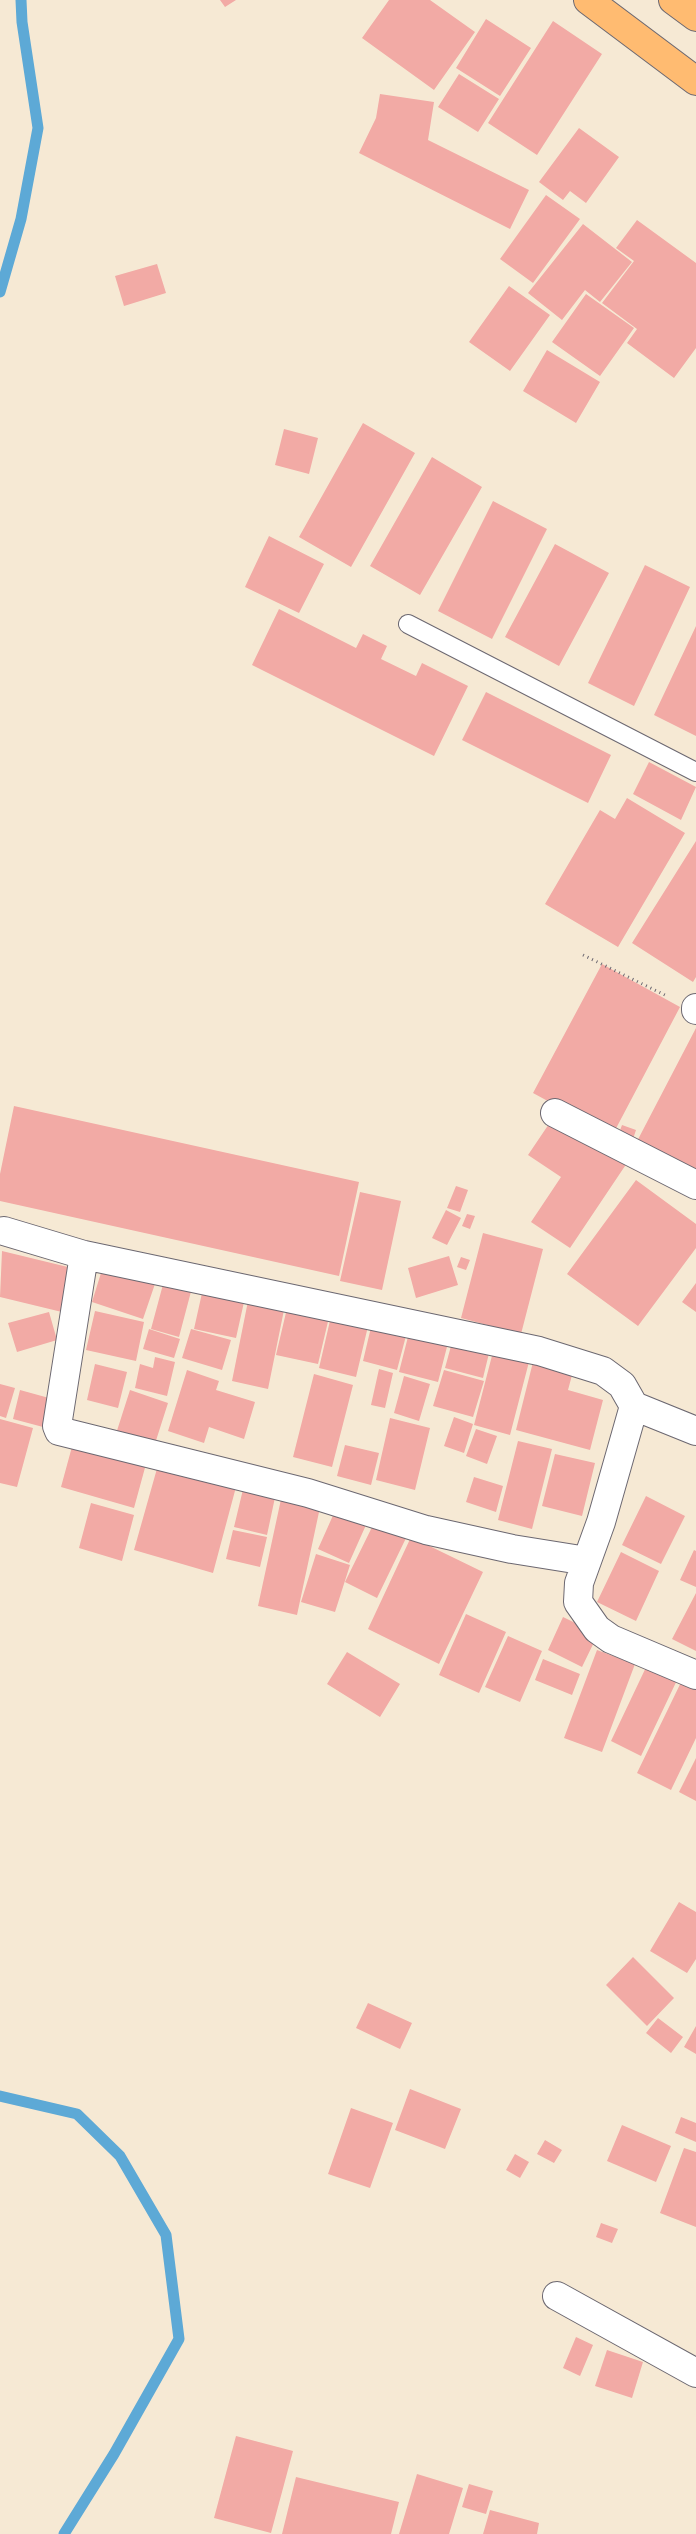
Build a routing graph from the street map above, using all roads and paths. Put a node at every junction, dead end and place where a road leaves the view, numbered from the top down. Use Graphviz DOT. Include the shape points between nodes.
graph roads {
  1 [pos="588,0"];
  2 [pos="673,0"];
  3 [pos="696,17"];
  4 [pos="696,81"];
  5 [pos="408,624"];
  6 [pos="696,772"];
  7 [pos="583,955"];
  8 [pos="696,1009"];
  9 [pos="555,1113"];
  10 [pos="696,1185"];
  11 [pos="4,1231"];
  12 [pos="84,1255"];
  13 [pos="634,1406"];
  14 [pos="696,1432"];
  15 [pos="587,1561"];
  16 [pos="696,1675"];
  17 [pos="557,2296"];
  18 [pos="696,2373"];
  1 -- 4 [label="highway"];
  2 -- 3 [label="highway"];
  5 -- 6 [label="lane"];
  7 -- 8 [label="path"];
  9 -- 10 [label="street"];
  11 -- 12 [label="street"];
  12 -- 13 [label="street" via="539,1351 603,1371 622,1385"];
  12 -- 15 [label="street" via="57,1426 59,1431 308,1493 426,1530"];
  13 -- 14 [label="street"];
  13 -- 15 [label="street"];
  15 -- 16 [label="street" via="578,1602 597,1630"];
  17 -- 18 [label="street"];
}
